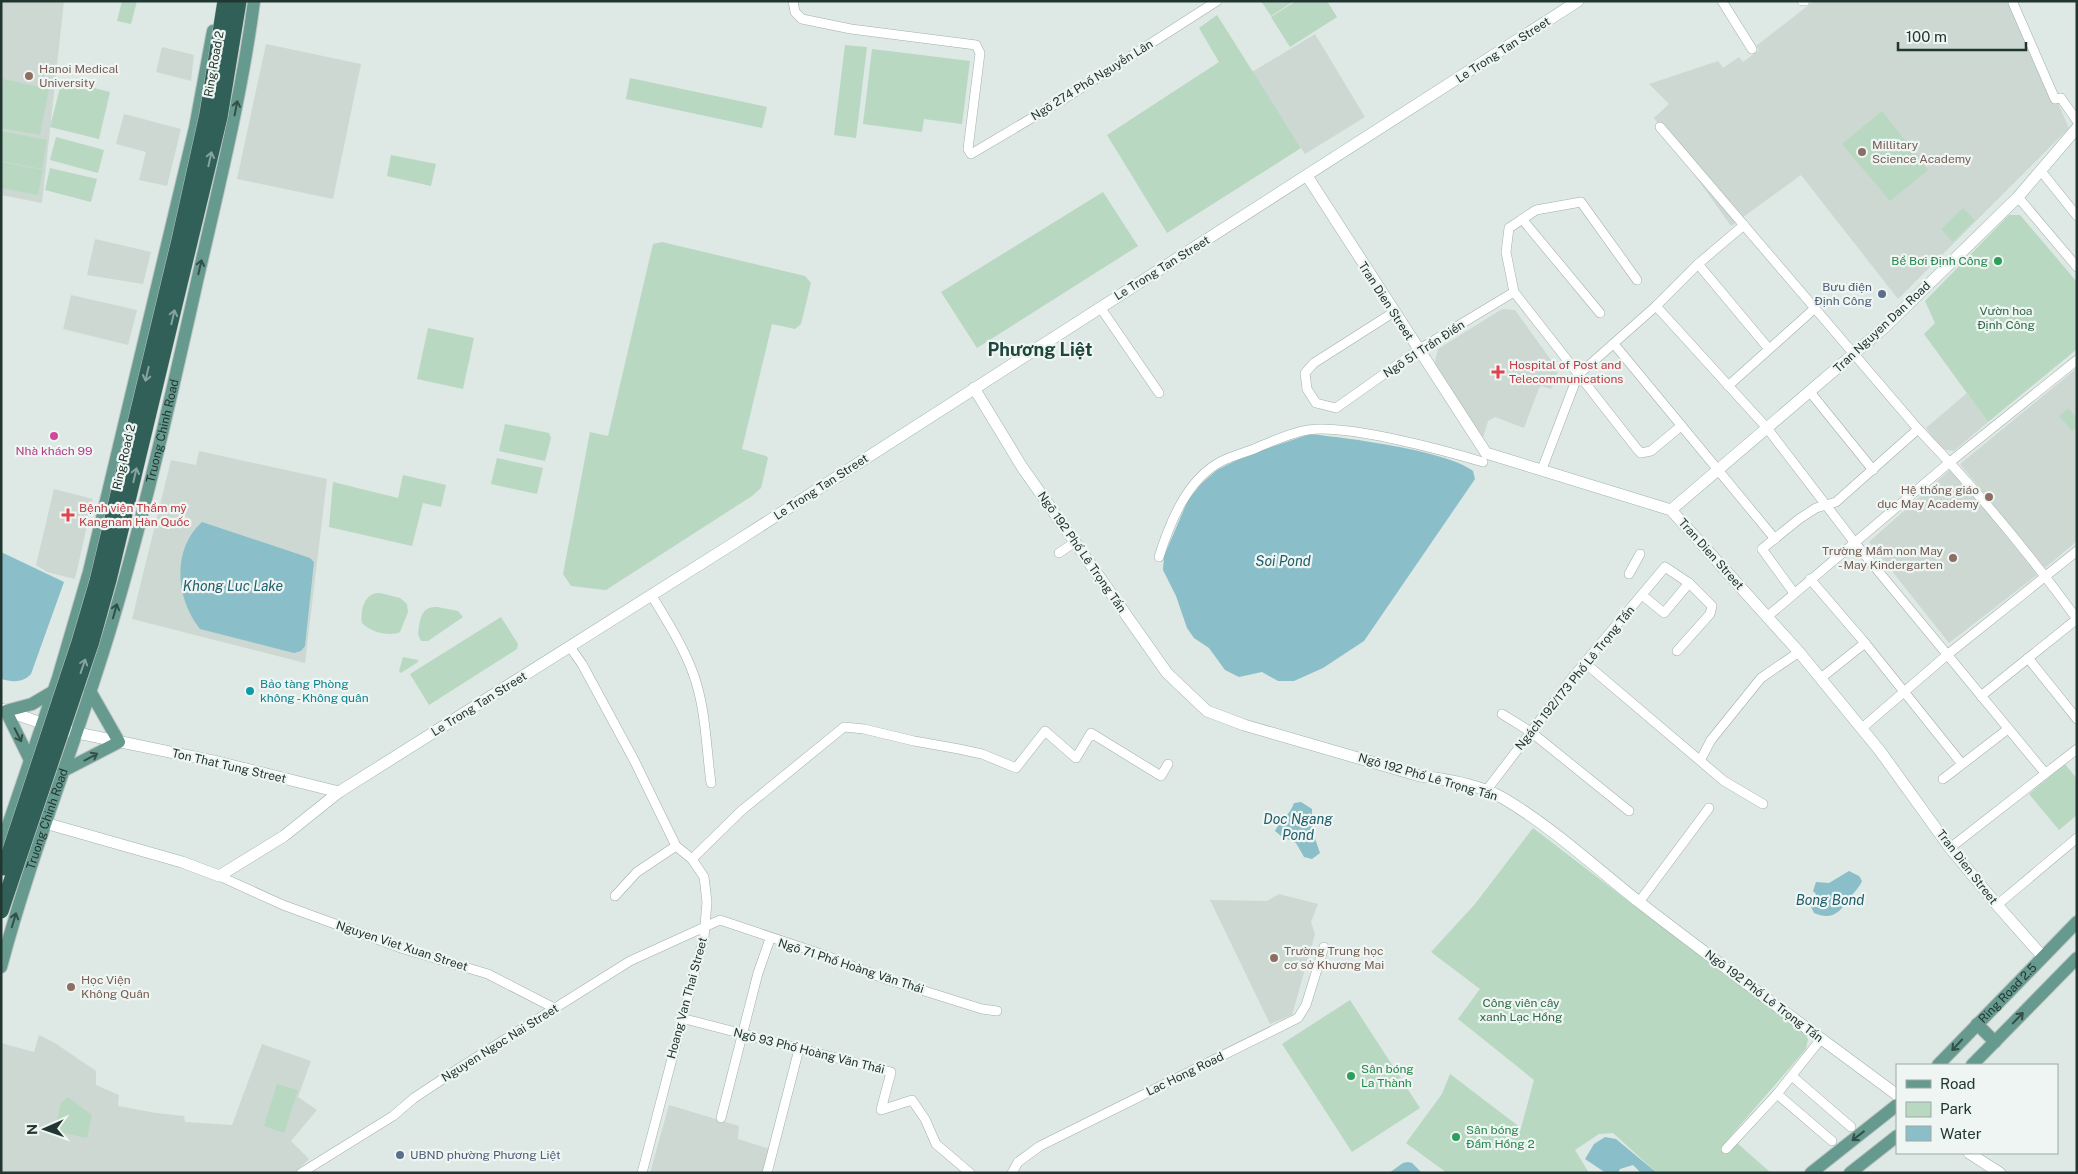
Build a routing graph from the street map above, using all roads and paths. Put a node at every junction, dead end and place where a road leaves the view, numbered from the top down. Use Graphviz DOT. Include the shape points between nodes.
graph roads {
  1 [pos="239,1"];
  2 [pos="254,1"];
  3 [pos="793,1"];
  4 [pos="1217,1"];
  5 [pos="1578,1"];
  6 [pos="1722,1"];
  7 [pos="220,3"];
  8 [pos="2013,3"];
  9 [pos="252,20"];
  10 [pos="1752,49"];
  11 [pos="2077,121"];
  12 [pos="1660,127"];
  13 [pos="2077,128"];
  14 [pos="2040,171"];
  15 [pos="1307,176"];
  16 [pos="2018,197"];
  17 [pos="2077,216"];
  18 [pos="1522,219"];
  19 [pos="1744,225"];
  20 [pos="1698,264"];
  21 [pos="2077,267"];
  22 [pos="1637,280"];
  23 [pos="1514,292"];
  24 [pos="1656,306"];
  25 [pos="1100,307"];
  26 [pos="1814,309"];
  27 [pos="1394,312"];
  28 [pos="1600,313"];
  29 [pos="144,335"];
  30 [pos="183,343"];
  31 [pos="1614,344"];
  32 [pos="1769,349"];
  33 [pos="1418,350"];
  34 [pos="1855,354"];
  35 [pos="2077,360"];
  36 [pos="1578,375"];
  37 [pos="1728,386"];
  38 [pos="974,388"];
  39 [pos="1810,392"];
  40 [pos="1159,393"];
  41 [pos="1681,426"];
  42 [pos="1767,428"];
  43 [pos="1918,429"];
  44 [pos="1483,462"];
  45 [pos="1950,462"];
  46 [pos="1542,469"];
  47 [pos="1718,470"];
  48 [pos="1873,470"];
  49 [pos="1826,505"];
  50 [pos="1672,510"];
  51 [pos="1775,539"];
  52 [pos="1075,542"];
  53 [pos="1855,543"];
  54 [pos="2077,551"];
  55 [pos="1059,554"];
  56 [pos="1640,554"];
  57 [pos="1159,557"];
  58 [pos="1629,574"];
  59 [pos="2046,576"];
  60 [pos="1810,579"];
  61 [pos="1689,583"];
  62 [pos="1794,593"];
  63 [pos="1642,595"];
  64 [pos="652,596"];
  65 [pos="1768,616"];
  66 [pos="2077,619"];
  67 [pos="1865,643"];
  68 [pos="570,647"];
  69 [pos="1677,651"];
  70 [pos="1800,652"];
  71 [pos="1947,655"];
  72 [pos="2028,658"];
  73 [pos="1585,663"];
  74 [pos="1820,678"];
  75 [pos="54,691"];
  76 [pos="90,691"];
  77 [pos="1904,692"];
  78 [pos="1981,696"];
  79 [pos="3,710"];
  80 [pos="1502,714"];
  81 [pos="2077,719"];
  82 [pos="42,724"];
  83 [pos="1862,728"];
  84 [pos="2008,729"];
  85 [pos="1531,732"];
  86 [pos="75,733"];
  87 [pos="119,742"];
  88 [pos="2077,749"];
  89 [pos="1701,759"];
  90 [pos="30,760"];
  91 [pos="1168,764"];
  92 [pos="1962,764"];
  93 [pos="63,771"];
  94 [pos="2045,773"];
  95 [pos="1943,779"];
  96 [pos="711,783"];
  97 [pos="1486,791"];
  98 [pos="339,792"];
  99 [pos="1763,804"];
  100 [pos="1709,808"];
  101 [pos="1629,811"];
  102 [pos="45,823"];
  103 [pos="2077,838"];
  104 [pos="1,846"];
  105 [pos="676,846"];
  106 [pos="1950,848"];
  107 [pos="692,859"];
  108 [pos="1,876"];
  109 [pos="219,876"];
  110 [pos="615,896"];
  111 [pos="1639,902"];
  112 [pos="1996,905"];
  113 [pos="1,911"];
  114 [pos="2077,922"];
  115 [pos="706,926"];
  116 [pos="770,939"];
  117 [pos="1324,947"];
  118 [pos="2043,957"];
  119 [pos="2077,958"];
  120 [pos="1,967"];
  121 [pos="556,1009"];
  122 [pos="997,1011"];
  123 [pos="681,1018"];
  124 [pos="1977,1024"];
  125 [pos="743,1035"];
  126 [pos="1820,1039"];
  127 [pos="1995,1042"];
  128 [pos="799,1049"];
  129 [pos="1939,1064"];
  130 [pos="1973,1064"];
  131 [pos="1792,1076"];
  132 [pos="1778,1094"];
  133 [pos="1896,1094"];
  134 [pos="1896,1106"];
  135 [pos="721,1118"];
  136 [pos="1851,1127"];
  137 [pos="1896,1137"];
  138 [pos="1832,1141"];
  139 [pos="1726,1149"];
  140 [pos="1971,1154"];
  141 [pos="301,1173"];
  142 [pos="642,1173"];
  143 [pos="767,1173"];
  144 [pos="970,1173"];
  145 [pos="1012,1173"];
  146 [pos="1811,1173"];
  147 [pos="1850,1173"];
  148 [pos="2000,1173"];
  113 -- 1 [label="highway, Ring Road 2, one-way, bridge" via="92,641 109,580 220,117"];
  2 -- 9 [label="main road, Truong Chinh Road"];
  3 -- 4 [label="street, Ngõ 274 Phố Nguyễn Lân" via="795,12 802,19 851,29 976,45 980,53 968,149 971,154"];
  5 -- 15 [label="street, Le Trong Tan Street"];
  6 -- 10 [label="street"];
  7 -- 9 [label="main road"];
  7 -- 29 [label="main road" via="195,128"];
  7 -- 108 [label="highway, Ring Road 2, one-way, bridge" via="207,114 180,240 99,572"];
  8 -- 11 [label="street" via="2055,99 2061,98"];
  30 -- 9 [label="main road, Truong Chinh Road, one-way" via="232,130"];
  12 -- 19 [label="street"];
  13 -- 14 [label="street, Tran Nguyen Dan Road"];
  14 -- 16 [label="street, Tran Nguyen Dan Road"];
  14 -- 17 [label="street"];
  15 -- 25 [label="street, Le Trong Tan Street"];
  15 -- 27 [label="street, Tran Dien Street"];
  16 -- 21 [label="street"];
  16 -- 34 [label="street, Tran Nguyen Dan Road"];
  18 -- 22 [label="street" via="1536,210 1581,202"];
  18 -- 23 [label="street" via="1509,228 1506,252"];
  18 -- 28 [label="street"];
  19 -- 20 [label="street"];
  19 -- 26 [label="street"];
  20 -- 24 [label="street"];
  20 -- 32 [label="street"];
  23 -- 33 [label="street, Ngõ 51 Trần Điền"];
  23 -- 36 [label="street"];
  24 -- 31 [label="street"];
  24 -- 37 [label="street"];
  25 -- 38 [label="street, Le Trong Tan Street"];
  25 -- 40 [label="street"];
  26 -- 32 [label="street"];
  26 -- 34 [label="street"];
  27 -- 33 [label="street, Tran Dien Street"];
  27 -- 33 [label="street, Ngõ 51 Trần Điền" via="1314,363 1305,373 1307,389 1316,403 1336,408"];
  29 -- 30 [label="main road"];
  29 -- 75 [label="main road" via="89,572"];
  76 -- 30 [label="main road, Truong Chinh Road, one-way" via="122,590"];
  31 -- 36 [label="street"];
  31 -- 41 [label="street"];
  32 -- 37 [label="street"];
  33 -- 46 [label="street, Tran Dien Street" via="1486,453"];
  34 -- 39 [label="street, Tran Nguyen Dan Road"];
  34 -- 43 [label="street"];
  35 -- 45 [label="street"];
  36 -- 41 [label="street" via="1641,452 1651,450"];
  36 -- 46 [label="street"];
  37 -- 42 [label="street"];
  38 -- 52 [label="street, Ngõ 192 Phố Lê Trọng Tấn" via="1022,467"];
  38 -- 64 [label="street, Le Trong Tan Street"];
  39 -- 42 [label="street, Tran Nguyen Dan Road"];
  39 -- 48 [label="street"];
  41 -- 47 [label="street"];
  42 -- 47 [label="street, Tran Nguyen Dan Road"];
  42 -- 49 [label="street"];
  43 -- 45 [label="street"];
  43 -- 48 [label="street"];
  44 -- 57 [label="street" via="1361,434 1316,429 1299,432 1222,461 1206,472 1180,506"];
  45 -- 53 [label="street"];
  45 -- 59 [label="street"];
  46 -- 50 [label="street, Tran Dien Street"];
  47 -- 50 [label="street, Tran Nguyen Dan Road"];
  47 -- 51 [label="street"];
  48 -- 49 [label="street" via="1836,502"];
  49 -- 51 [label="street" via="1799,518"];
  49 -- 53 [label="street"];
  50 -- 65 [label="street, Tran Dien Street"];
  51 -- 62 [label="street" via="1762,549"];
  52 -- 55 [label="street"];
  52 -- 97 [label="street, Ngõ 192 Phố Lê Trọng Tấn" via="1167,674 1206,711 1420,776"];
  53 -- 60 [label="street"];
  53 -- 71 [label="street"];
  54 -- 59 [label="street"];
  56 -- 58 [label="street"];
  59 -- 66 [label="street"];
  59 -- 71 [label="street"];
  60 -- 62 [label="street"];
  60 -- 67 [label="street"];
  61 -- 63 [label="street, Ngách 192/173 Phố Lê Trọng Tấn" via="1666,567"];
  61 -- 63 [label="street" via="1664,613"];
  61 -- 69 [label="street" via="1712,606 1710,614"];
  62 -- 65 [label="street"];
  63 -- 73 [label="street, Ngách 192/173 Phố Lê Trọng Tấn"];
  64 -- 68 [label="street, Le Trong Tan Street"];
  64 -- 96 [label="street" via="686,654 694,675 702,708"];
  65 -- 70 [label="street, Tran Dien Street"];
  66 -- 72 [label="street"];
  67 -- 74 [label="street"];
  67 -- 77 [label="street"];
  68 -- 98 [label="street, Le Trong Tan Street"];
  68 -- 105 [label="street, Hoang Van Thai Street" via="634,760"];
  70 -- 74 [label="street, Tran Dien Street"];
  70 -- 89 [label="street" via="1761,678 1711,740"];
  71 -- 77 [label="street"];
  71 -- 78 [label="street"];
  72 -- 78 [label="street"];
  72 -- 81 [label="street"];
  73 -- 85 [label="street, Ngách 192/173 Phố Lê Trọng Tấn"];
  73 -- 89 [label="street"];
  74 -- 83 [label="street, Tran Dien Street"];
  75 -- 79 [label="main road" via="28,705"];
  75 -- 82 [label="main road"];
  76 -- 86 [label="main road, Truong Chinh Road"];
  76 -- 87 [label="main road"];
  77 -- 83 [label="street"];
  77 -- 92 [label="street"];
  78 -- 84 [label="street"];
  79 -- 82 [label="street"];
  79 -- 90 [label="main road, one-way"];
  80 -- 85 [label="street"];
  82 -- 86 [label="street"];
  82 -- 90 [label="main road"];
  83 -- 106 [label="street, Tran Dien Street"];
  84 -- 92 [label="street"];
  84 -- 94 [label="street"];
  85 -- 97 [label="street, Ngách 192/173 Phố Lê Trọng Tấn"];
  85 -- 101 [label="street"];
  86 -- 87 [label="street, Ton That Tung Street"];
  86 -- 93 [label="main road, Truong Chinh Road"];
  93 -- 87 [label="main road, one-way"];
  87 -- 98 [label="street, Ton That Tung Street"];
  88 -- 94 [label="street"];
  89 -- 99 [label="street" via="1724,781"];
  90 -- 104 [label="main road"];
  91 -- 107 [label="street" via="1161,776 1091,733 1076,758 1045,731 1016,768 959,748 864,728 844,727 741,811"];
  92 -- 95 [label="street"];
  93 -- 102 [label="main road, Truong Chinh Road"];
  94 -- 106 [label="street"];
  97 -- 111 [label="street, Ngõ 192 Phố Lê Trọng Tấn" via="1523,812"];
  98 -- 109 [label="street, Le Trong Tan Street" via="284,836"];
  100 -- 111 [label="street"];
  102 -- 109 [label="street" via="182,862"];
  120 -- 102 [label="main road, Truong Chinh Road, one-way"];
  103 -- 112 [label="street"];
  105 -- 107 [label="street, Hoang Van Thai Street"];
  105 -- 110 [label="street" via="636,874"];
  106 -- 112 [label="street, Tran Dien Street"];
  107 -- 115 [label="street, Hoang Van Thai Street" via="704,877"];
  109 -- 121 [label="street, Nguyen Viet Xuan Street" via="283,905 346,928 488,974"];
  111 -- 126 [label="street, Ngõ 192 Phố Lê Trọng Tấn"];
  112 -- 118 [label="street, Tran Dien Street"];
  114 -- 118 [label="main road, Ring Road 2.5"];
  115 -- 116 [label="street, Ngõ 71 Phố Hoàng Văn Thái" via="720,920"];
  115 -- 121 [label="street, Nguyen Ngoc Nai Street" via="630,961"];
  115 -- 123 [label="street, Hoang Van Thai Street"];
  116 -- 122 [label="street, Ngõ 71 Phố Hoàng Văn Thái" via="883,978"];
  116 -- 125 [label="street"];
  117 -- 145 [label="street, Lac Hong Road" via="1306,1005 1298,1018 1040,1146 1018,1162"];
  118 -- 124 [label="main road, Ring Road 2.5"];
  127 -- 119 [label="main road, Ring Road 2.5, one-way"];
  121 -- 141 [label="street, Nguyen Ngoc Nai Street" via="461,1067 393,1116"];
  123 -- 125 [label="street, Ngõ 93 Phố Hoàng Văn Thái"];
  123 -- 142 [label="street, Hoang Van Thai Street"];
  124 -- 127 [label="main road"];
  124 -- 129 [label="main road, Ring Road 2.5, one-way"];
  125 -- 128 [label="street, Ngõ 93 Phố Hoàng Văn Thái"];
  125 -- 135 [label="street"];
  126 -- 131 [label="street"];
  126 -- 133 [label="street, Ngõ 192 Phố Lê Trọng Tấn"];
  127 -- 130 [label="main road, Ring Road 2.5"];
  128 -- 143 [label="street"];
  128 -- 144 [label="street, Ngõ 93 Phố Hoàng Văn Thái" via="891,1072 881,1110 912,1100 936,1144"];
  131 -- 132 [label="street"];
  131 -- 136 [label="street"];
  132 -- 138 [label="street"];
  132 -- 139 [label="street"];
  134 -- 146 [label="main road, one-way"];
  137 -- 147 [label="main road"];
  140 -- 148 [label="street"];
}
